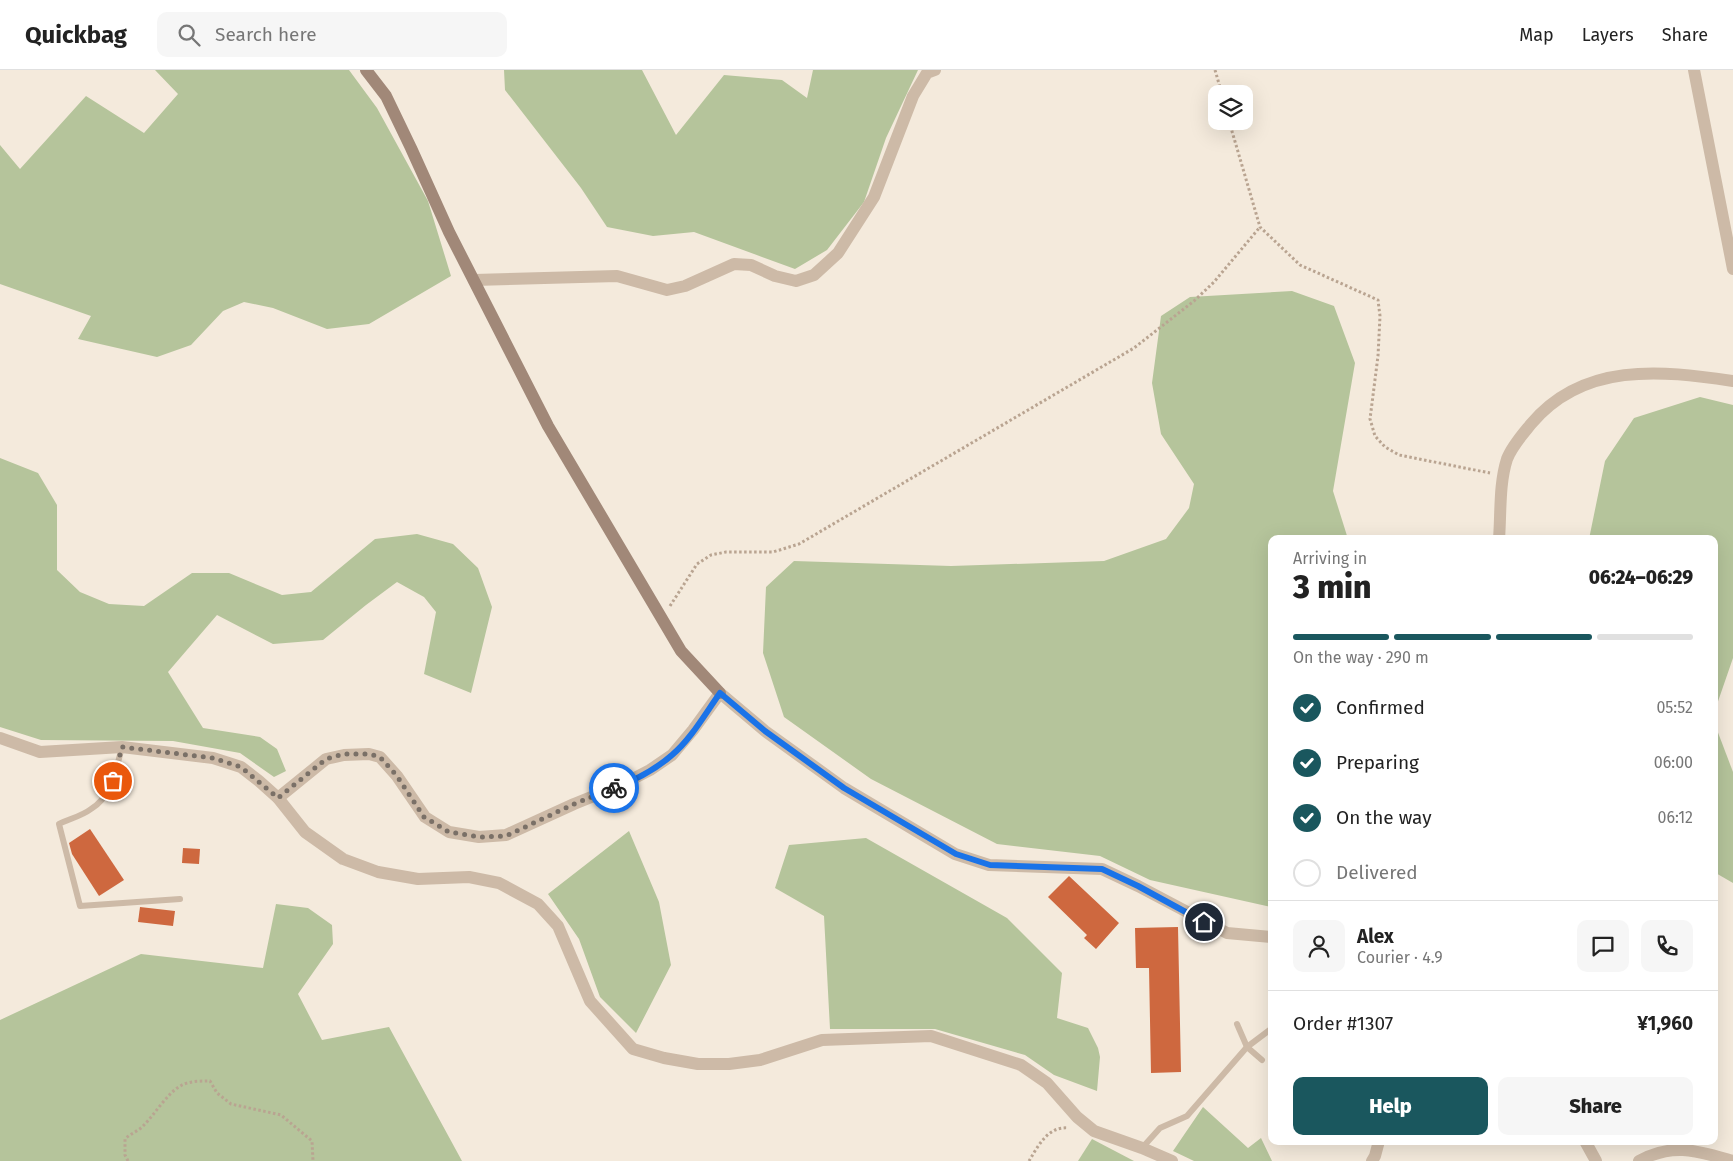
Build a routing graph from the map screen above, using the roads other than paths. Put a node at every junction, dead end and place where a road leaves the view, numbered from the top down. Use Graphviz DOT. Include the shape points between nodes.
graph roads {
  1 [pos="366,70"];
  2 [pos="935,70"];
  3 [pos="1694,70"];
  4 [pos="1733,269"];
  5 [pos="474,280"];
  6 [pos="1733,382"];
  7 [pos="1499,535"];
  8 [pos="720,693"];
  9 [pos="0,738"];
  10 [pos="122,747"];
  11 [pos="278,798"];
  12 [pos="180,899"];
  13 [pos="1268,937"];
  14 [pos="1236,1024"];
  15 [pos="1268,1031"];
  16 [pos="1247,1047"];
  17 [pos="1262,1060"];
  18 [pos="1378,1145"];
  19 [pos="1587,1145"];
  20 [pos="1142,1148"];
  21 [pos="1172,1161"];
  22 [pos="1372,1161"];
  23 [pos="1596,1161"];
  24 [pos="1639,1161"];
  25 [pos="1733,1161"];
  1 -- 5 [label="street" via="386,96"];
  2 -- 5 [label="street" via="927,73 913,96 874,197 838,253 814,275 796,281 774,276 751,265 734,264 685,286 667,290 617,276"];
  3 -- 4 [label="street"];
  5 -- 8 [label="street" via="548,426 681,651"];
  6 -- 7 [label="street" via="1657,373 1611,377 1565,393 1545,408 1516,442 1508,458 1503,476"];
  8 -- 11 [label="street" via="672,756 621,785 506,836 480,837 449,832 424,817 397,776 380,757 369,754 344,754 326,759"];
  8 -- 13 [label="street" via="765,731 844,788 956,854 990,865 1102,869 1227,933"];
  9 -- 10 [label="street" via="40,752"];
  10 -- 11 [label="street" via="213,758 241,767"];
  10 -- 12 [label="lane" via="113,781 102,801 59,824 80,906"];
  11 -- 20 [label="street" via="305,832 343,859 378,872 418,879 469,877 499,883 538,904 558,926 590,1001 633,1049 698,1064 729,1064 760,1060 822,1040 931,1036 1021,1065 1047,1083 1094,1131"];
  14 -- 16 [label="lane"];
  15 -- 16 [label="lane"];
  16 -- 17 [label="lane"];
  16 -- 20 [label="lane" via="1188,1116 1160,1128"];
  18 -- 22 [label="street"];
  19 -- 23 [label="street"];
  20 -- 21 [label="street"];
  24 -- 25 [label="street" via="1653,1153 1679,1149"];
}
